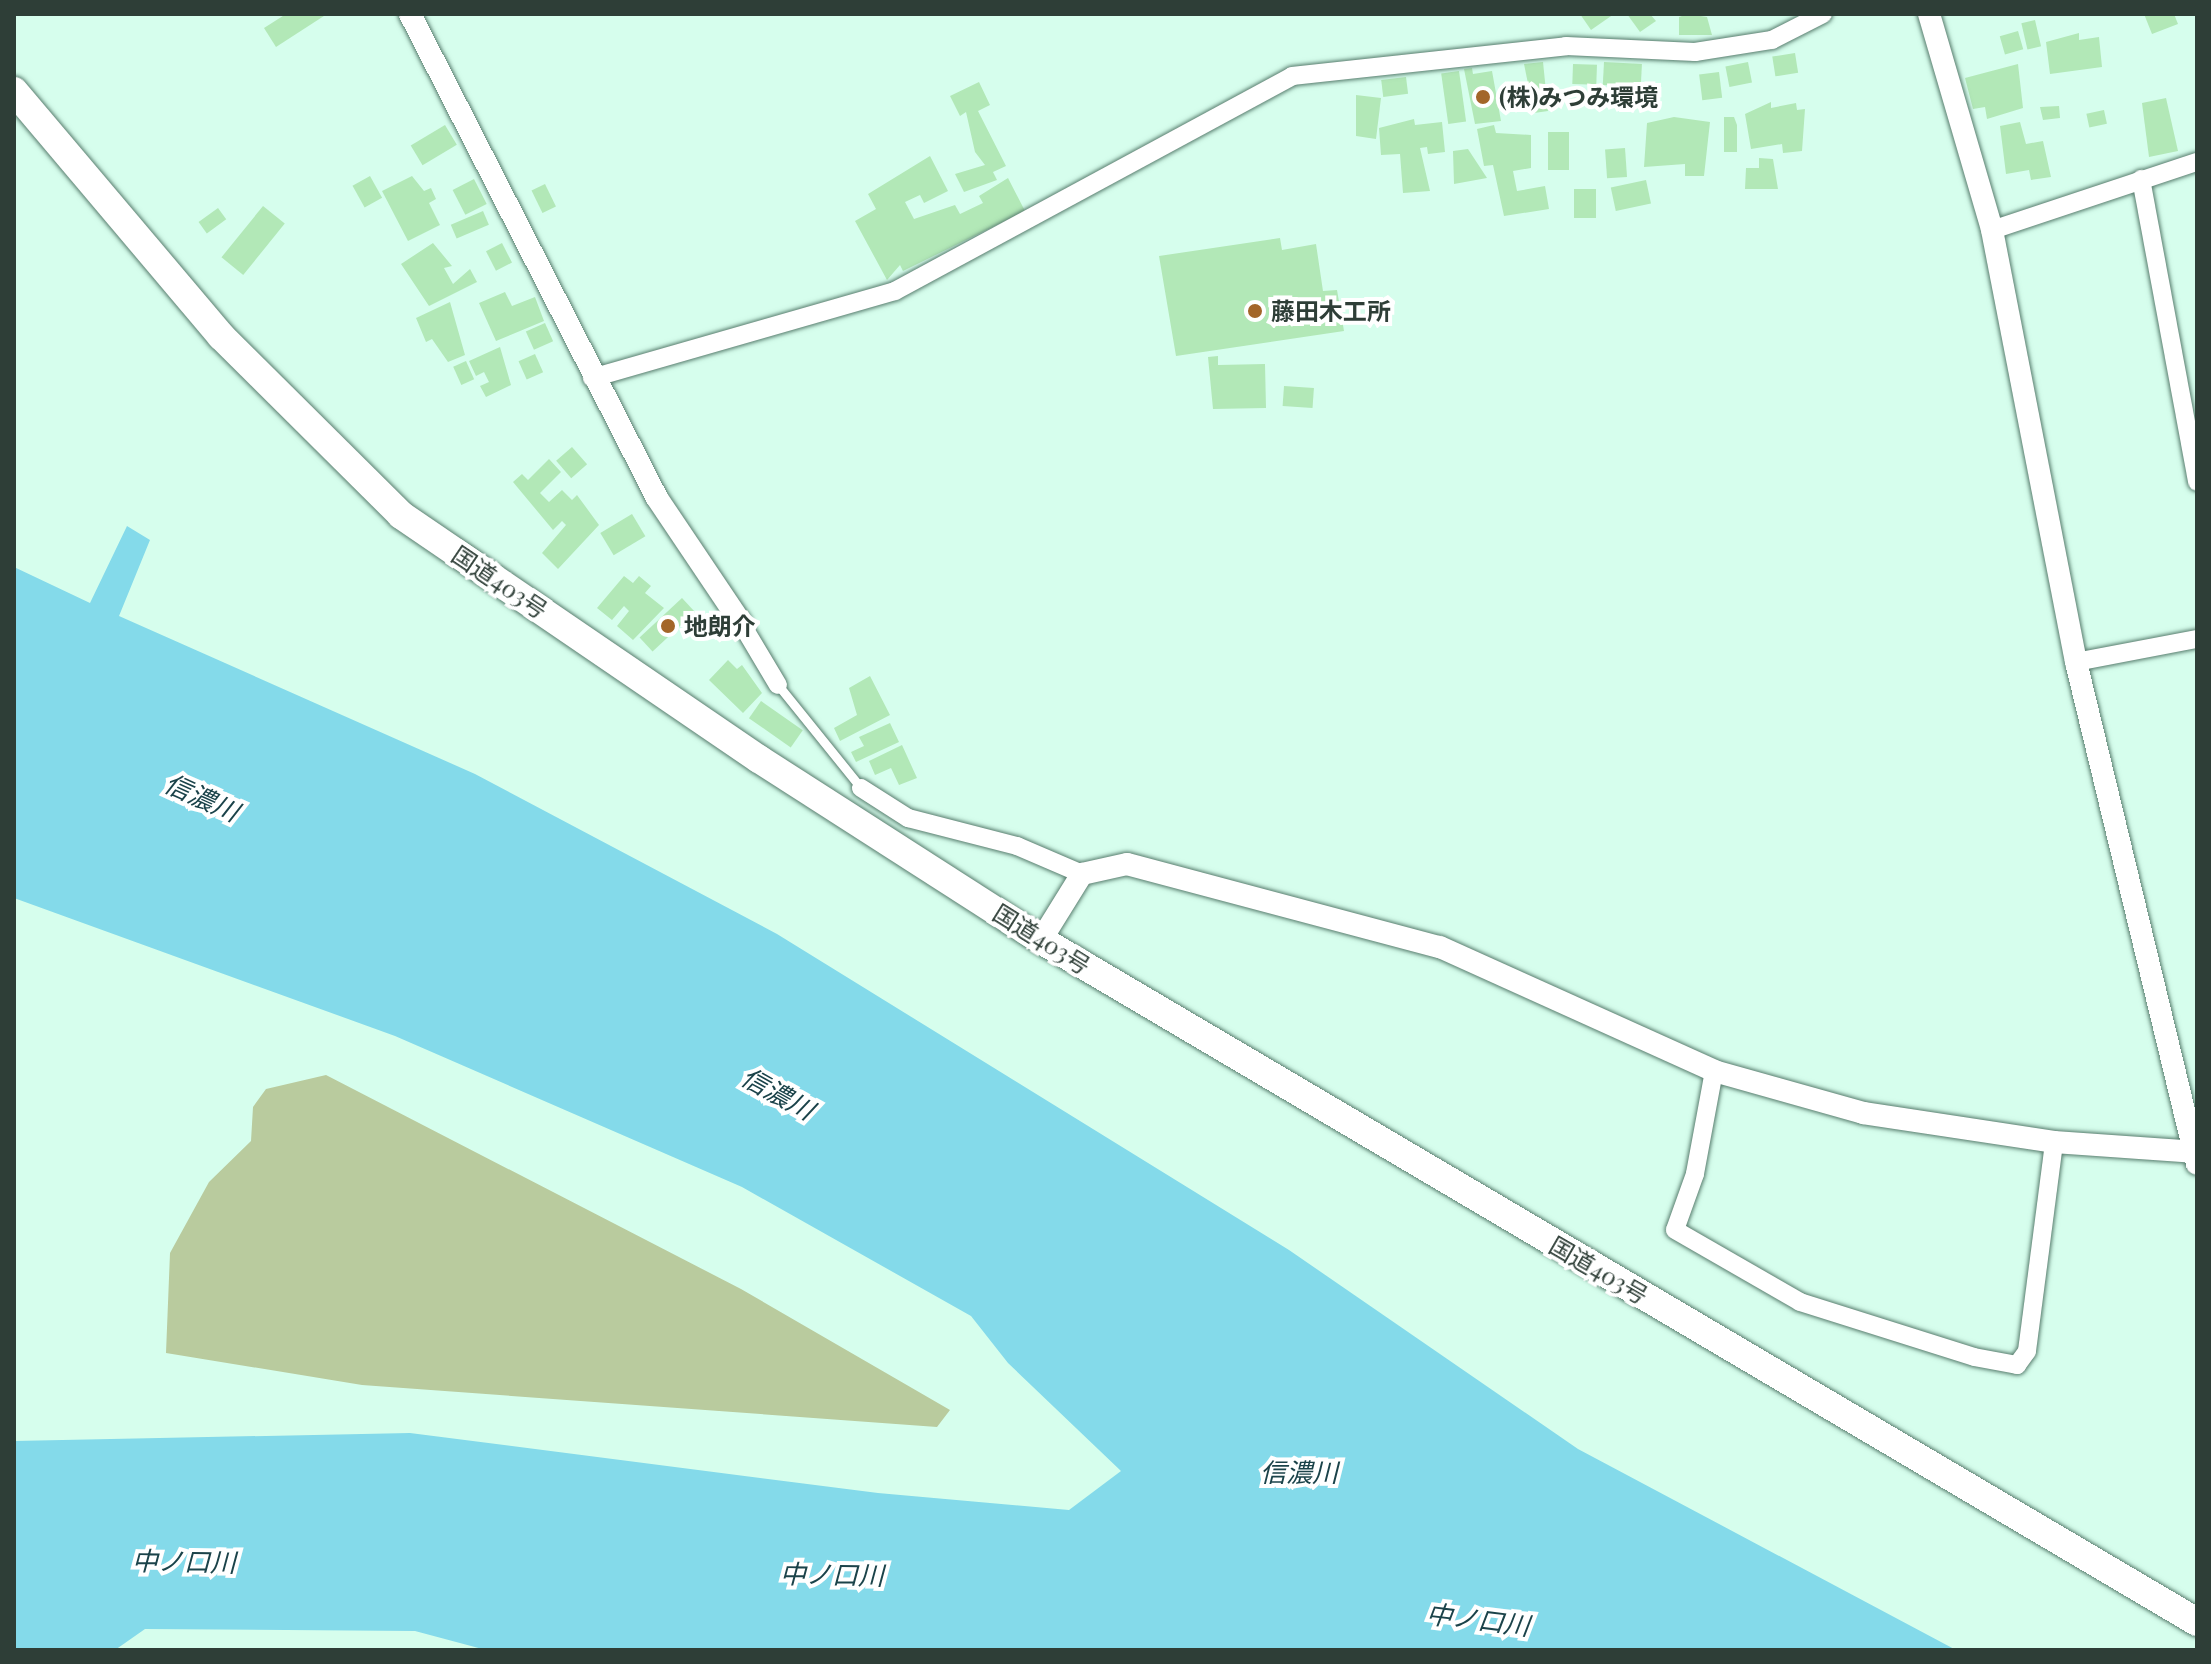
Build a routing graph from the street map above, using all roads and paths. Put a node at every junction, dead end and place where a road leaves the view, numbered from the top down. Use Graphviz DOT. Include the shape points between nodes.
graph roads {
  1 [pos="410,14"];
  2 [pos="1823,14"];
  3 [pos="1929,14"];
  4 [pos="14,91"];
  5 [pos="2197,162"];
  6 [pos="2141,179"];
  7 [pos="1992,230"];
  8 [pos="592,378"];
  9 [pos="2197,482"];
  10 [pos="741,623"];
  11 [pos="2197,639"];
  12 [pos="2076,662"];
  13 [pos="778,685"];
  14 [pos="861,788"];
  15 [pos="1082,874"];
  16 [pos="1041,940"];
  17 [pos="1714,1071"];
  18 [pos="2054,1142"];
  19 [pos="2195,1156"];
  20 [pos="2197,1622"];
  1 -- 8 [label="street"];
  2 -- 8 [label="street" via="1772,40 1695,52 1566,46 1292,76 895,291"];
  3 -- 7 [label="street"];
  4 -- 16 [label="highway, 国道403号" via="221,336 401,515 759,759"];
  5 -- 6 [label="street"];
  6 -- 7 [label="street"];
  6 -- 9 [label="street"];
  7 -- 12 [label="street"];
  8 -- 10 [label="street" via="657,498"];
  10 -- 13 [label="street"];
  11 -- 12 [label="street"];
  12 -- 19 [label="street"];
  13 -- 14 [label="lane"];
  14 -- 15 [label="street" via="908,818 1017,846"];
  15 -- 16 [label="street"];
  15 -- 17 [label="street" via="1127,864 1440,947"];
  16 -- 20 [label="highway, 国道403号"];
  17 -- 18 [label="street" via="1863,1113"];
  17 -- 18 [label="street" via="1695,1174 1675,1230 1800,1302 1974,1357 2017,1365 2027,1351"];
  18 -- 19 [label="street"];
}
